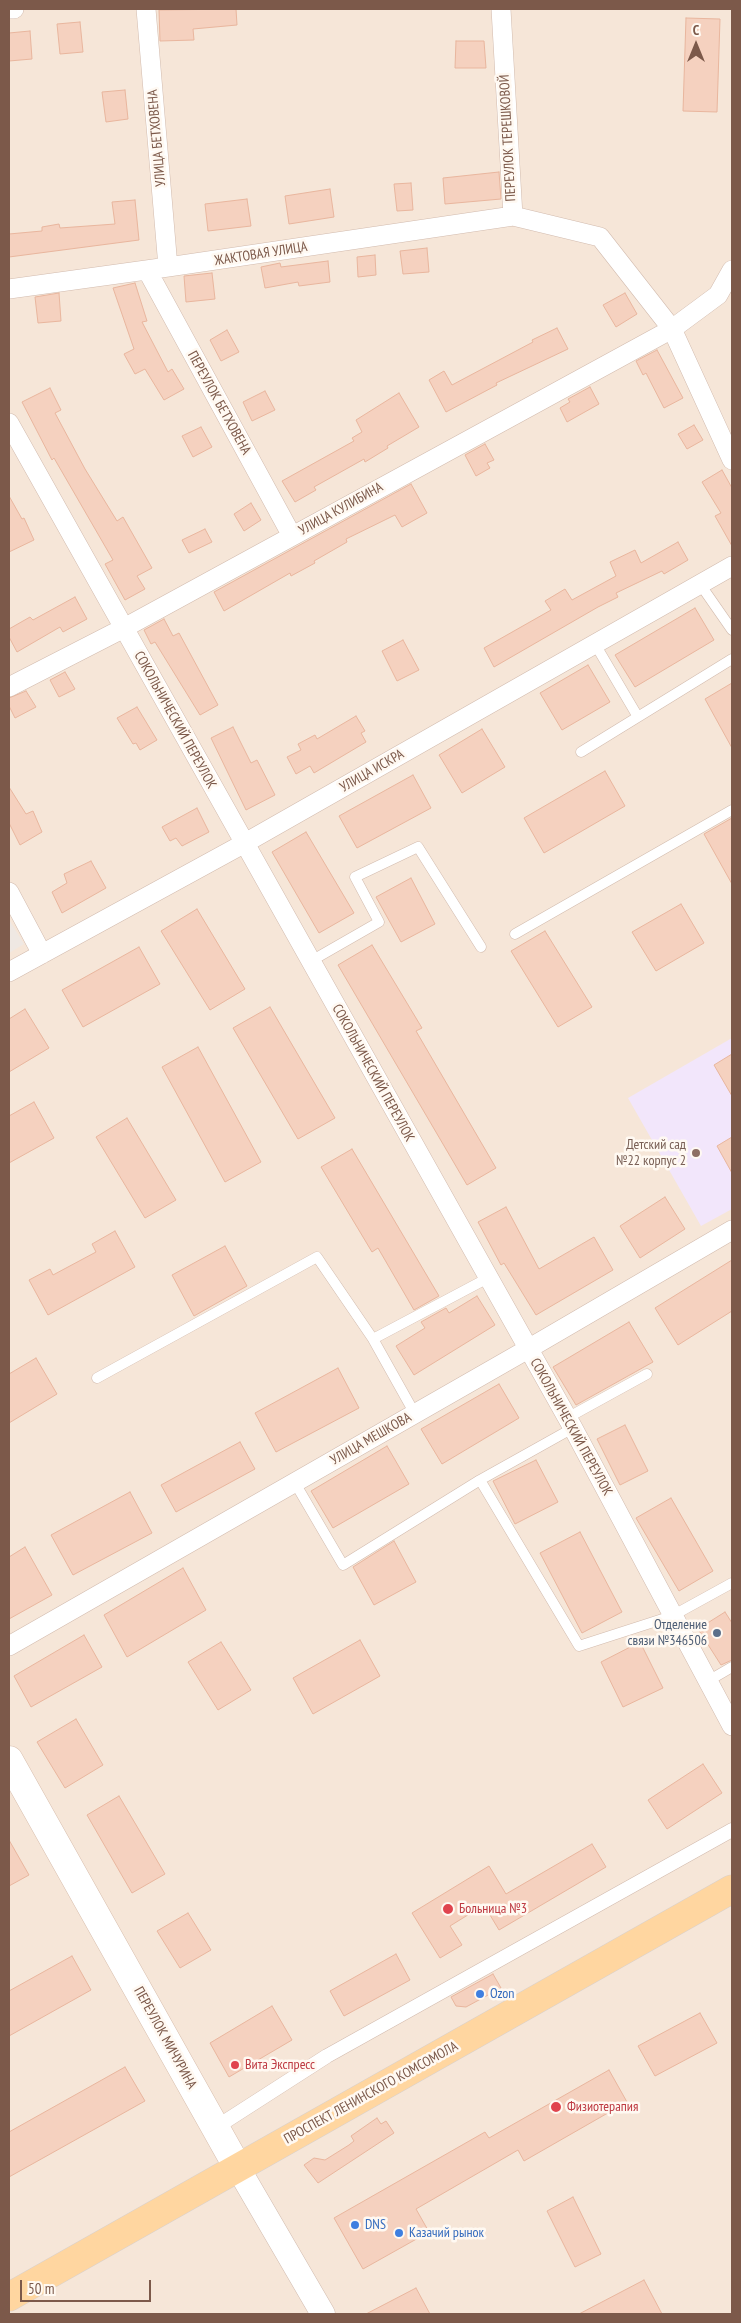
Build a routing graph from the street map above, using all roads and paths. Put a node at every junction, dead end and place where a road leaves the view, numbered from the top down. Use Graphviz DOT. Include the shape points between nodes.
graph roads {
  1 [pos="9,9"];
  2 [pos="14,9"];
  3 [pos="146,9"];
  4 [pos="501,9"];
  5 [pos="513,216"];
  6 [pos="168,267"];
  7 [pos="146,270"];
  8 [pos="732,270"];
  9 [pos="9,289"];
  10 [pos="725,293"];
  11 [pos="672,329"];
  12 [pos="9,423"];
  13 [pos="732,460"];
  14 [pos="292,536"];
  15 [pos="732,566"];
  16 [pos="700,584"];
  17 [pos="124,628"];
  18 [pos="732,630"];
  19 [pos="595,644"];
  20 [pos="732,659"];
  21 [pos="9,687"];
  22 [pos="638,717"];
  23 [pos="581,752"];
  24 [pos="732,810"];
  25 [pos="245,844"];
  26 [pos="9,892"];
  27 [pos="515,934"];
  28 [pos="481,946"];
  29 [pos="42,954"];
  30 [pos="311,962"];
  31 [pos="9,972"];
  32 [pos="732,1230"];
  33 [pos="488,1278"];
  34 [pos="373,1339"];
  35 [pos="528,1350"];
  36 [pos="647,1374"];
  37 [pos="97,1378"];
  38 [pos="415,1414"];
  39 [pos="570,1423"];
  40 [pos="480,1480"];
  41 [pos="295,1483"];
  42 [pos="732,1583"];
  43 [pos="672,1616"];
  44 [pos="9,1646"];
  45 [pos="732,1667"];
  46 [pos="708,1681"];
  47 [pos="732,1726"];
  48 [pos="9,1760"];
  49 [pos="732,1830"];
  50 [pos="732,1889"];
  51 [pos="215,2128"];
  52 [pos="238,2168"];
  53 [pos="9,2296"];
  54 [pos="323,2314"];
  1 -- 2 [label="street"];
  3 -- 6 [label="street, УЛИЦА БЕТХОВЕНА"];
  4 -- 5 [label="street, ПЕРЕУЛОК ТЕРЕШКОВОЙ"];
  5 -- 6 [label="street, ЖАКТОВАЯ УЛИЦА"];
  5 -- 11 [label="street, ПЕРЕУЛОК ТЕРЕШКОВОЙ" via="600,237"];
  6 -- 7 [label="street, ЖАКТОВАЯ УЛИЦА"];
  7 -- 9 [label="street, ЖАКТОВАЯ УЛИЦА"];
  7 -- 14 [label="street, ПЕРЕУЛОК БЕТХОВЕНА"];
  8 -- 10 [label="street"];
  10 -- 11 [label="street, УЛИЦА КУЛИБИНА"];
  11 -- 13 [label="street, ПЕРЕУЛОК ТЕРЕШКОВОЙ"];
  11 -- 14 [label="street, УЛИЦА КУЛИБИНА"];
  12 -- 17 [label="street, СОКОЛЬНИЧЕСКИЙ ПЕРЕУЛОК"];
  14 -- 17 [label="street, УЛИЦА КУЛИБИНА"];
  15 -- 16 [label="street, УЛИЦА ИСКРА"];
  16 -- 18 [label="lane"];
  16 -- 19 [label="street, УЛИЦА ИСКРА"];
  17 -- 21 [label="street, УЛИЦА КУЛИБИНА"];
  17 -- 25 [label="street, СОКОЛЬНИЧЕСКИЙ ПЕРЕУЛОК"];
  19 -- 22 [label="lane"];
  19 -- 25 [label="street, УЛИЦА ИСКРА"];
  20 -- 22 [label="lane"];
  22 -- 23 [label="lane"];
  24 -- 27 [label="lane"];
  25 -- 29 [label="street, УЛИЦА ИСКРА"];
  25 -- 30 [label="street, СОКОЛЬНИЧЕСКИЙ ПЕРЕУЛОК"];
  26 -- 29 [label="street"];
  28 -- 30 [label="lane" via="418,847 354,877 379,922"];
  29 -- 31 [label="street, УЛИЦА ИСКРА"];
  30 -- 33 [label="street, СОКОЛЬНИЧЕСКИЙ ПЕРЕУЛОК"];
  32 -- 35 [label="street, УЛИЦА МЕШКОВА"];
  33 -- 34 [label="lane"];
  33 -- 35 [label="street, СОКОЛЬНИЧЕСКИЙ ПЕРЕУЛОК"];
  34 -- 37 [label="lane" via="318,1257"];
  34 -- 38 [label="lane"];
  35 -- 38 [label="street, УЛИЦА МЕШКОВА"];
  35 -- 39 [label="street, СОКОЛЬНИЧЕСКИЙ ПЕРЕУЛОК"];
  36 -- 39 [label="lane"];
  38 -- 41 [label="street, УЛИЦА МЕШКОВА"];
  39 -- 40 [label="lane"];
  39 -- 43 [label="street, СОКОЛЬНИЧЕСКИЙ ПЕРЕУЛОК"];
  40 -- 41 [label="lane" via="344,1565"];
  40 -- 43 [label="lane" via="579,1646"];
  41 -- 44 [label="street, УЛИЦА МЕШКОВА"];
  42 -- 43 [label="lane"];
  43 -- 46 [label="street, СОКОЛЬНИЧЕСКИЙ ПЕРЕУЛОК"];
  45 -- 46 [label="lane"];
  46 -- 47 [label="street, СОКОЛЬНИЧЕСКИЙ ПЕРЕУЛОК"];
  48 -- 51 [label="main road, ПЕРЕУЛОК МИЧУРИНА"];
  49 -- 51 [label="street" via="327,2056"];
  50 -- 52 [label="main road, ПРОСПЕКТ ЛЕНИНСКОГО КОМСОМОЛА"];
  51 -- 52 [label="main road, ПЕРЕУЛОК МИЧУРИНА"];
  52 -- 53 [label="main road, ПРОСПЕКТ ЛЕНИНСКОГО КОМСОМОЛА"];
  52 -- 54 [label="street, ПЕРЕУЛОК МИЧУРИНА"];
}
